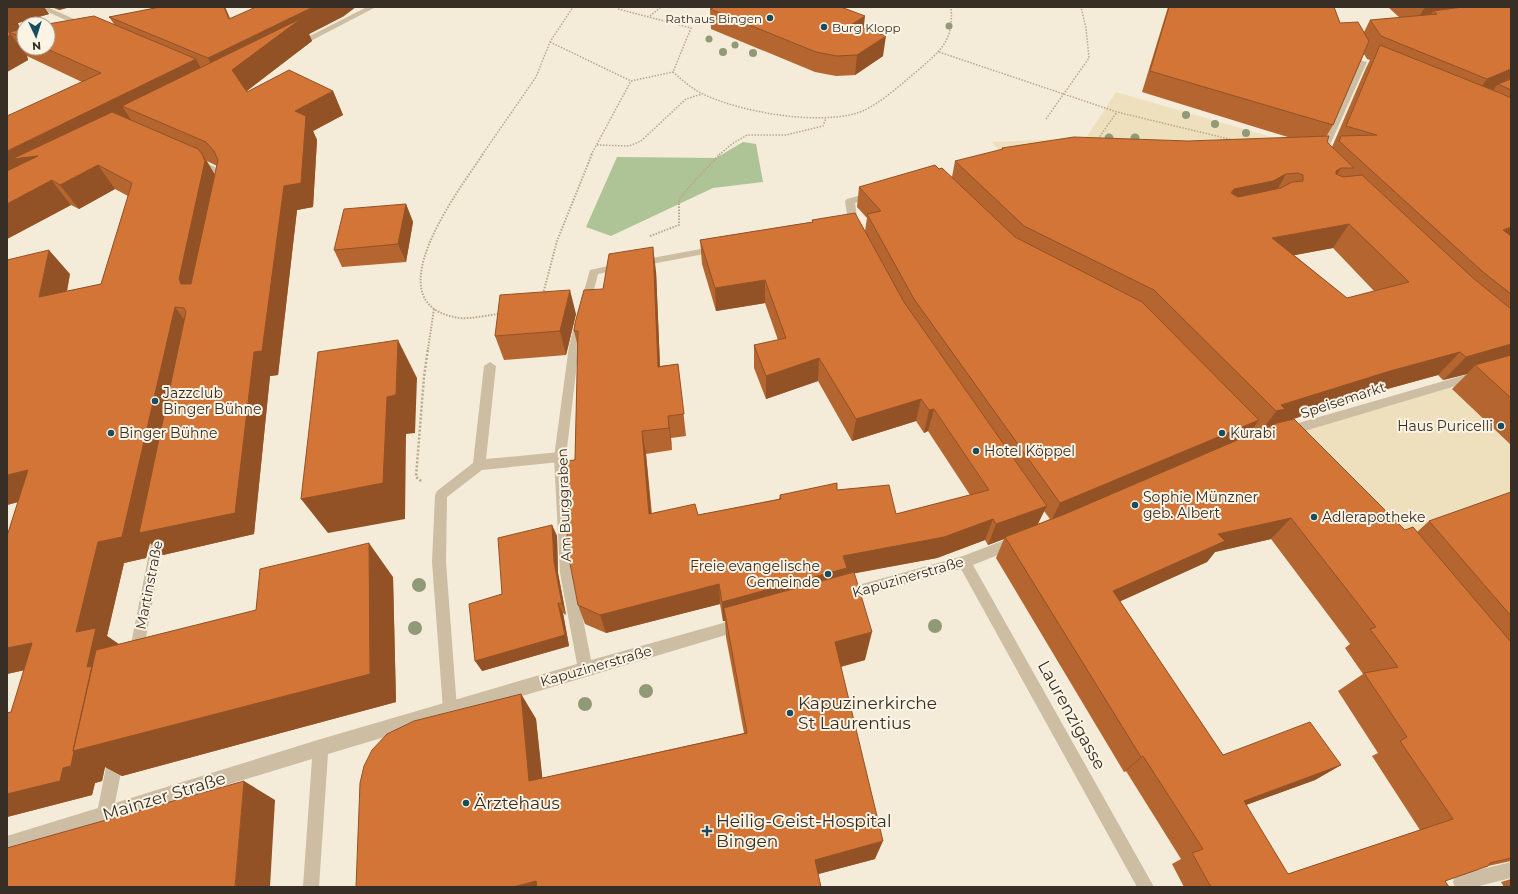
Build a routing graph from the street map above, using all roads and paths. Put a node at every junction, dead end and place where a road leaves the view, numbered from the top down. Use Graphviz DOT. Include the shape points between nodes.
graph roads {
  1 [pos="41,7"];
  2 [pos="372,7"];
  3 [pos="573,7"];
  4 [pos="661,7"];
  5 [pos="951,7"];
  6 [pos="1081,7"];
  7 [pos="618,9"];
  8 [pos="650,16"];
  9 [pos="92,29"];
  10 [pos="550,42"];
  11 [pos="288,49"];
  12 [pos="939,52"];
  13 [pos="1365,61"];
  14 [pos="673,72"];
  15 [pos="631,81"];
  16 [pos="703,94"];
  17 [pos="1065,94"];
  18 [pos="1117,112"];
  19 [pos="826,118"];
  20 [pos="1046,119"];
  21 [pos="1097,140"];
  22 [pos="1237,141"];
  23 [pos="597,145"];
  24 [pos="187,157"];
  25 [pos="1318,165"];
  26 [pos="225,193"];
  27 [pos="878,194"];
  28 [pos="679,201"];
  29 [pos="837,227"];
  30 [pos="727,247"];
  31 [pos="543,295"];
  32 [pos="434,309"];
  33 [pos="500,314"];
  34 [pos="490,366"];
  35 [pos="1490,372"];
  36 [pos="1299,428"];
  37 [pos="1277,434"];
  38 [pos="1309,440"];
  39 [pos="560,457"];
  40 [pos="479,465"];
  41 [pos="441,495"];
  42 [pos="162,517"];
  43 [pos="1027,538"];
  44 [pos="964,562"];
  45 [pos="828,600"];
  46 [pos="752,621"];
  47 [pos="133,666"];
  48 [pos="586,668"];
  49 [pos="450,709"];
  50 [pos="118,745"];
  51 [pos="321,747"];
  52 [pos="105,815"];
  53 [pos="7,844"];
  54 [pos="1511,870"];
  55 [pos="311,887"];
  56 [pos="1146,887"];
  57 [pos="1465,887"];
  1 -- 9 [label="street"];
  2 -- 11 [label="street"];
  3 -- 10 [label="path"];
  4 -- 8 [label="path"];
  5 -- 12 [label="path" via="953,26 948,41"];
  6 -- 17 [label="path" via="1089,58"];
  7 -- 8 [label="path"];
  8 -- 14 [label="path" via="690,28"];
  10 -- 15 [label="path"];
  10 -- 32 [label="path" via="536,77 446,208 427,246 421,274 421,292 427,304"];
  12 -- 17 [label="path"];
  12 -- 19 [label="path" via="864,110"];
  13 -- 25 [label="street"];
  14 -- 15 [label="path"];
  14 -- 16 [label="path"];
  15 -- 23 [label="path"];
  16 -- 19 [label="path" via="769,113"];
  16 -- 23 [label="path" via="686,99 641,141 629,146"];
  17 -- 18 [label="path"];
  17 -- 20 [label="path"];
  18 -- 21 [label="path"];
  18 -- 22 [label="path"];
  19 -- 28 [label="path" via="823,126 809,131 747,135 735,140 704,170"];
  23 -- 31 [label="path" via="587,163 557,241"];
  24 -- 26 [label="street" via="222,174 226,185"];
  27 -- 29 [label="street" via="850,201 855,228"];
  30 -- 39 [label="street, Am Burggraben" via="594,272 574,346"];
  32 -- 33 [label="path" via="461,318"];
  32 -- 41 [label="path" via="424,377 416,477"];
  34 -- 40 [label="street"];
  35 -- 36 [label="street, Speisemarkt"];
  36 -- 37 [label="street"];
  36 -- 38 [label="street, Speisemarkt"];
  39 -- 40 [label="street"];
  39 -- 48 [label="street, Am Burggraben" via="567,573"];
  40 -- 41 [label="street"];
  41 -- 49 [label="street" via="439,562"];
  42 -- 47 [label="street, Martinstraße"];
  43 -- 44 [label="street, Kapuzinerstraße"];
  44 -- 45 [label="street, Kapuzinerstraße"];
  44 -- 56 [label="street, Laurenzigasse"];
  46 -- 48 [label="street, Kapuzinerstraße"];
  48 -- 49 [label="street, Kapuzinerstraße"];
  49 -- 51 [label="street, Kapuzinerstraße"];
  50 -- 52 [label="street"];
  51 -- 52 [label="street, Mainzer Straße"];
  51 -- 55 [label="street"];
  52 -- 53 [label="street, Mainzer Straße"];
  54 -- 57 [label="street" via="1461,882"];
}
